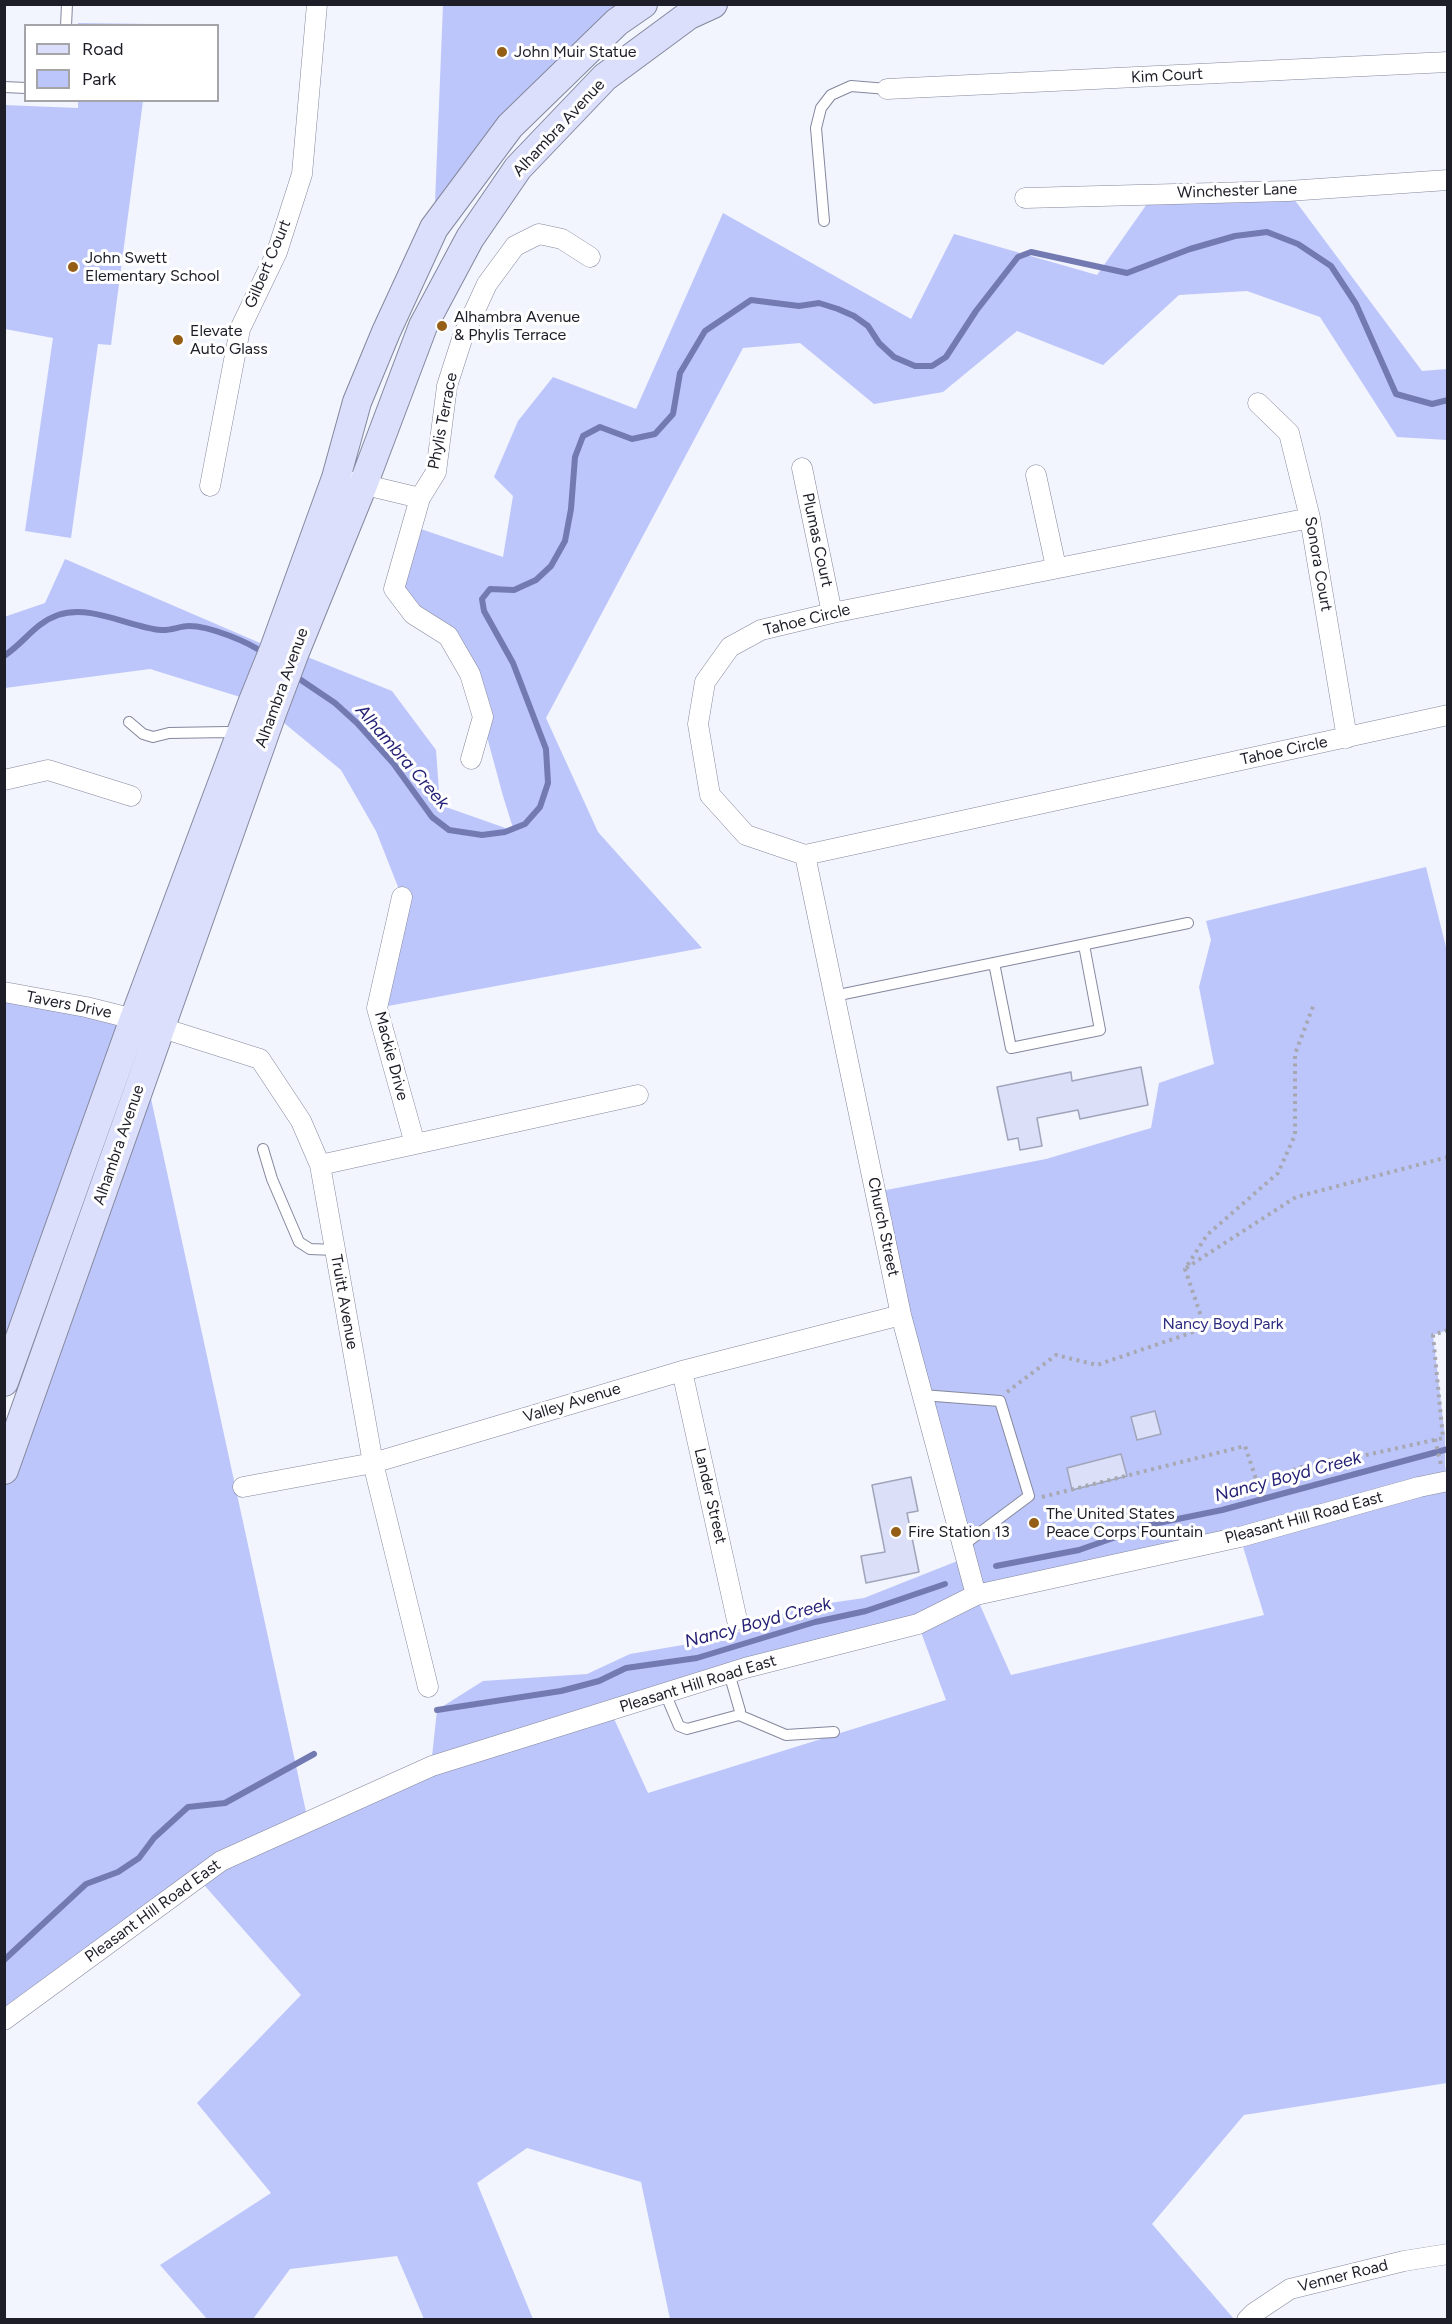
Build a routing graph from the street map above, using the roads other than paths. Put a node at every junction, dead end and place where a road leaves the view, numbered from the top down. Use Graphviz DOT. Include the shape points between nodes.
graph roads {
  1 [pos="67,4"];
  2 [pos="317,4"];
  3 [pos="643,4"];
  4 [pos="713,4"];
  5 [pos="610,13"];
  6 [pos="66,24"];
  7 [pos="640,51"];
  8 [pos="1448,62"];
  9 [pos="4,87"];
  10 [pos="24,88"];
  11 [pos="888,89"];
  12 [pos="1448,180"];
  13 [pos="1025,198"];
  14 [pos="825,221"];
  15 [pos="590,257"];
  16 [pos="1258,403"];
  17 [pos="802,468"];
  18 [pos="1036,475"];
  19 [pos="336,478"];
  20 [pos="363,485"];
  21 [pos="210,486"];
  22 [pos="420,498"];
  23 [pos="1310,518"];
  24 [pos="1056,567"];
  25 [pos="832,613"];
  26 [pos="285,650"];
  27 [pos="1448,714"];
  28 [pos="129,722"];
  29 [pos="1347,738"];
  30 [pos="250,741"];
  31 [pos="471,759"];
  32 [pos="4,780"];
  33 [pos="131,796"];
  34 [pos="804,855"];
  35 [pos="402,897"];
  36 [pos="1188,923"];
  37 [pos="1084,945"];
  38 [pos="994,963"];
  39 [pos="4,992"];
  40 [pos="834,996"];
  41 [pos="134,1019"];
  42 [pos="160,1028"];
  43 [pos="638,1095"];
  44 [pos="415,1143"];
  45 [pos="263,1149"];
  46 [pos="320,1165"];
  47 [pos="335,1250"];
  48 [pos="901,1315"];
  49 [pos="682,1371"];
  50 [pos="4,1382"];
  51 [pos="922,1395"];
  52 [pos="373,1463"];
  53 [pos="4,1470"];
  54 [pos="1446,1481"];
  55 [pos="243,1487"];
  56 [pos="962,1546"];
  57 [pos="976,1595"];
  58 [pos="737,1620"];
  59 [pos="729,1673"];
  60 [pos="428,1687"];
  61 [pos="665,1693"];
  62 [pos="739,1715"];
  63 [pos="834,1732"];
  64 [pos="4,2020"];
  65 [pos="1448,2254"];
  66 [pos="1247,2319"];
  1 -- 6 [label="lane"];
  2 -- 21 [label="street, Gilbert Court" via="302,174 277,252 240,329"];
  3 -- 5 [label="main road, Alhambra Avenue"];
  4 -- 7 [label="main road, Alhambra Avenue" via="689,15"];
  5 -- 7 [label="main road"];
  5 -- 19 [label="main road, Alhambra Avenue" via="510,126 434,228 357,402"];
  7 -- 20 [label="main road, Alhambra Avenue" via="605,77 518,168 470,238 423,326"];
  8 -- 11 [label="street, Kim Court"];
  9 -- 10 [label="lane"];
  11 -- 14 [label="lane" via="851,86 831,95 821,108 816,128"];
  12 -- 13 [label="street, Winchester Lane" via="1288,191"];
  15 -- 22 [label="street, Phylis Terrace" via="561,239 539,234 515,246 487,284 463,336 447,386 436,472"];
  16 -- 23 [label="street, Sonora Court" via="1289,434"];
  17 -- 25 [label="street, Plumas Court"];
  18 -- 24 [label="street"];
  19 -- 20 [label="street"];
  19 -- 26 [label="main road, Alhambra Avenue"];
  20 -- 22 [label="street"];
  20 -- 26 [label="main road, Alhambra Avenue"];
  22 -- 31 [label="street" via="394,589 413,615 448,636 470,674 483,717"];
  23 -- 24 [label="street, Tahoe Circle"];
  23 -- 29 [label="street, Sonora Court"];
  24 -- 25 [label="street, Tahoe Circle"];
  25 -- 34 [label="street, Tahoe Circle" via="761,630 730,647 705,682 698,724 710,795 746,836"];
  26 -- 30 [label="main road, Alhambra Avenue"];
  27 -- 29 [label="street, Tahoe Circle"];
  28 -- 30 [label="lane" via="153,737 227,732"];
  29 -- 34 [label="street, Tahoe Circle"];
  30 -- 41 [label="main road, Alhambra Avenue"];
  30 -- 42 [label="main road, Alhambra Avenue"];
  32 -- 33 [label="street" via="48,770"];
  34 -- 40 [label="street, Church Street"];
  35 -- 44 [label="street, Mackie Drive" via="376,1008"];
  36 -- 37 [label="lane"];
  37 -- 38 [label="lane"];
  37 -- 38 [label="lane" via="1100,1030 1011,1048"];
  38 -- 40 [label="lane"];
  39 -- 41 [label="street, Tavers Drive"];
  40 -- 48 [label="street, Church Street"];
  41 -- 42 [label="street, Truitt Avenue"];
  41 -- 50 [label="main road, Alhambra Avenue"];
  42 -- 46 [label="street, Truitt Avenue" via="260,1059 302,1121"];
  42 -- 53 [label="main road, Alhambra Avenue"];
  43 -- 44 [label="street"];
  44 -- 46 [label="street"];
  45 -- 47 [label="lane" via="299,1242 310,1249"];
  46 -- 47 [label="street, Truitt Avenue"];
  47 -- 52 [label="street, Truitt Avenue"];
  48 -- 49 [label="street, Valley Avenue"];
  48 -- 51 [label="street, Church Street"];
  49 -- 52 [label="street, Valley Avenue"];
  49 -- 58 [label="street, Lander Street"];
  51 -- 56 [label="street, Church Street"];
  51 -- 56 [label="lane" via="1000,1401 1029,1496"];
  52 -- 55 [label="street, Valley Avenue"];
  52 -- 60 [label="street, Truitt Avenue"];
  54 -- 57 [label="street, Pleasant Hill Road East" via="1240,1537"];
  56 -- 57 [label="street, Church Street"];
  57 -- 59 [label="street, Pleasant Hill Road East" via="918,1624"];
  59 -- 61 [label="street, Pleasant Hill Road East"];
  59 -- 62 [label="lane"];
  61 -- 62 [label="lane" via="679,1726 687,1729"];
  61 -- 64 [label="street, Pleasant Hill Road East" via="432,1766 221,1861"];
  62 -- 63 [label="lane" via="786,1735"];
  65 -- 66 [label="street, Venner Road" via="1290,2289"];
}
